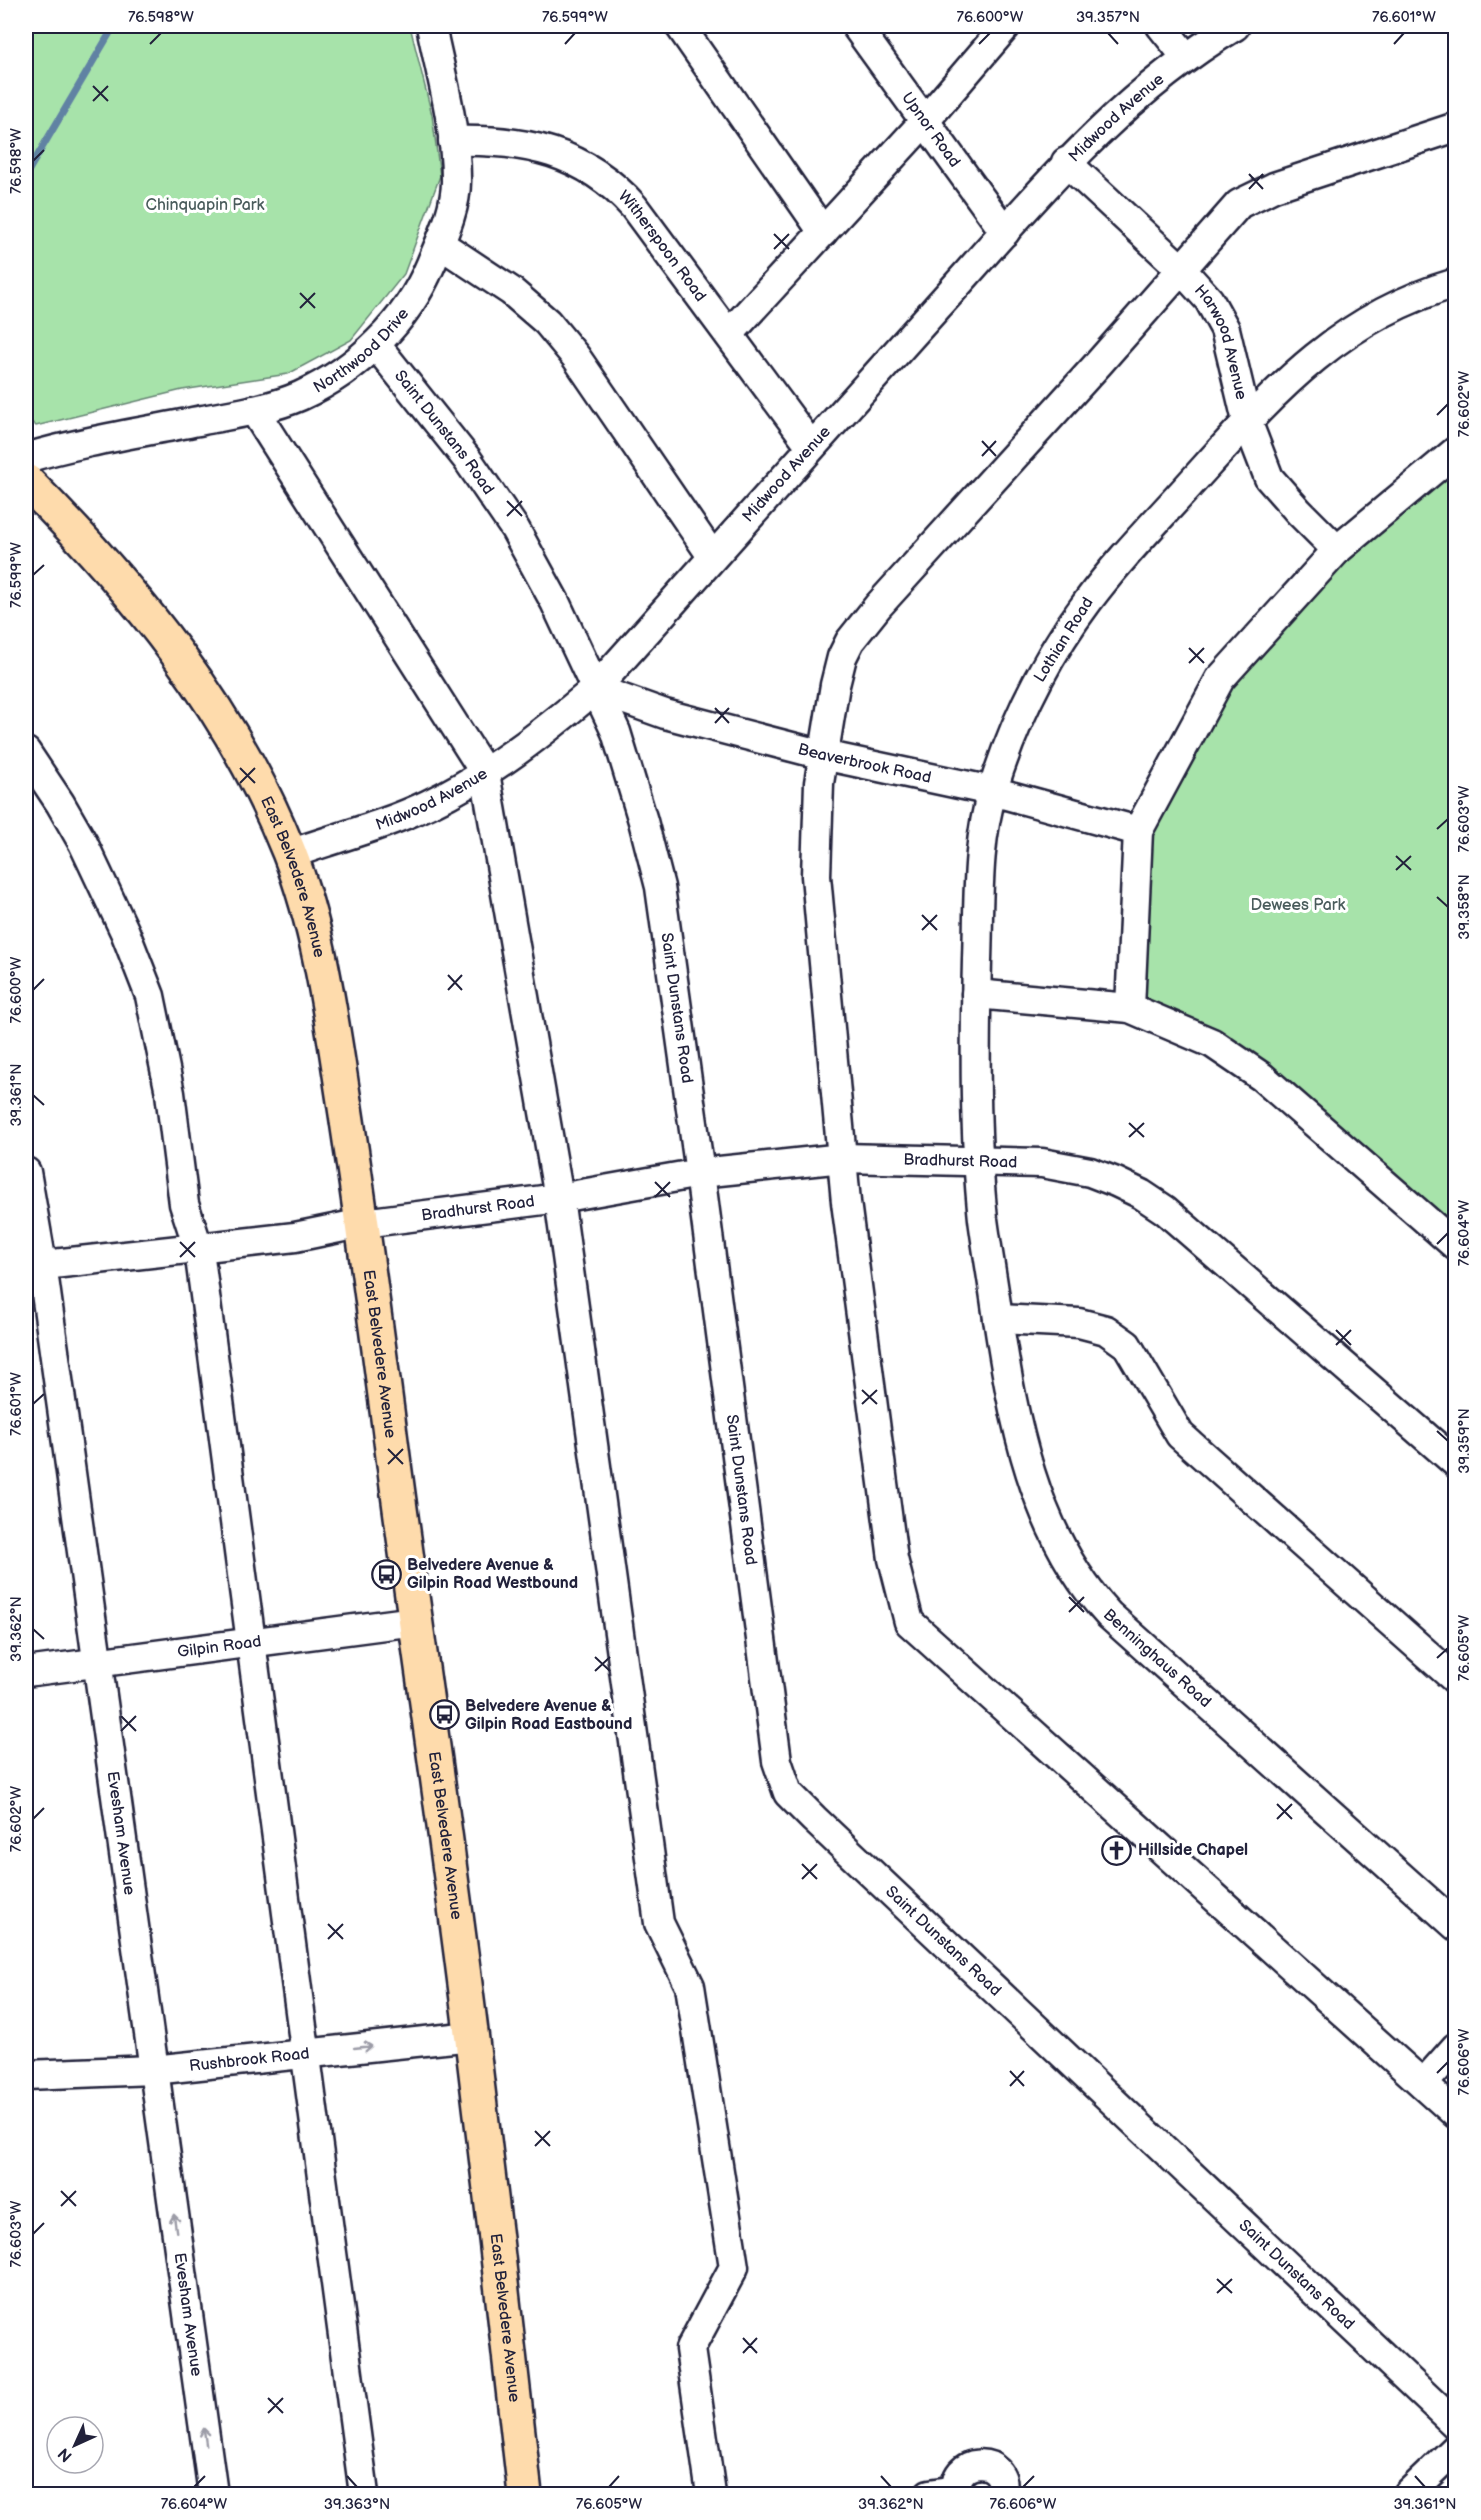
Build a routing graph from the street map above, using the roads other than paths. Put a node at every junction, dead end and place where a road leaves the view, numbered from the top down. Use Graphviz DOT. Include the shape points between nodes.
graph roads {
  1 [pos="431,26"];
  2 [pos="680,26"];
  3 [pos="856,26"];
  4 [pos="1006,26"];
  5 [pos="1161,26"];
  6 [pos="1235,26"];
  7 [pos="1186,57"];
  8 [pos="924,122"];
  9 [pos="1455,127"];
  10 [pos="453,141"];
  11 [pos="1066,162"];
  12 [pos="823,232"];
  13 [pos="1005,232"];
  14 [pos="440,244"];
  15 [pos="1180,268"];
  16 [pos="1455,283"];
  17 [pos="729,334"];
  18 [pos="376,345"];
  19 [pos="254,410"];
  20 [pos="1247,421"];
  21 [pos="811,446"];
  22 [pos="1455,451"];
  23 [pos="26,458"];
  24 [pos="26,481"];
  25 [pos="1337,550"];
  26 [pos="712,556"];
  27 [pos="595,689"];
  28 [pos="26,752"];
  29 [pos="823,755"];
  30 [pos="484,773"];
  31 [pos="992,791"];
  32 [pos="1138,831"];
  33 [pos="290,854"];
  34 [pos="976,994"];
  35 [pos="1130,1008"];
  36 [pos="843,1158"];
  37 [pos="978,1162"];
  38 [pos="26,1172"];
  39 [pos="700,1173"];
  40 [pos="559,1198"];
  41 [pos="363,1223"];
  42 [pos="1455,1246"];
  43 [pos="199,1250"];
  44 [pos="34,1266"];
  45 [pos="998,1319"];
  46 [pos="1455,1463"];
  47 [pos="415,1622"];
  48 [pos="253,1642"];
  49 [pos="98,1663"];
  50 [pos="26,1672"];
  51 [pos="1455,1680"];
  52 [pos="1455,1926"];
  53 [pos="472,2036"];
  54 [pos="1455,2047"];
  55 [pos="304,2054"];
  56 [pos="153,2070"];
  57 [pos="26,2075"];
  58 [pos="1423,2084"];
  59 [pos="1455,2114"];
  60 [pos="1455,2425"];
  61 [pos="1455,2448"];
  62 [pos="958,2492"];
  63 [pos="213,2494"];
  64 [pos="364,2494"];
  65 [pos="525,2494"];
  66 [pos="711,2494"];
  67 [pos="929,2494"];
  68 [pos="1002,2494"];
  69 [pos="1408,2494"];
  1 -- 10 [label="street, Northwood Drive"];
  2 -- 12 [label="street"];
  3 -- 8 [label="street, Upnor Road"];
  4 -- 8 [label="street"];
  5 -- 7 [label="street"];
  6 -- 7 [label="street, Midwood Avenue"];
  7 -- 11 [label="street, Midwood Avenue"];
  8 -- 12 [label="street"];
  8 -- 13 [label="street, Upnor Road"];
  9 -- 15 [label="street" via="1274,187 1239,204"];
  10 -- 14 [label="street, Northwood Drive" via="456,180"];
  10 -- 17 [label="street, Witherspoon Road" via="493,140 527,145 594,171 634,207"];
  11 -- 13 [label="street, Midwood Avenue"];
  11 -- 15 [label="street, Harwood Avenue"];
  12 -- 17 [label="street"];
  13 -- 21 [label="street, Midwood Avenue"];
  14 -- 18 [label="street, Northwood Drive" via="412,304"];
  14 -- 26 [label="street" via="511,291 547,322 576,357"];
  15 -- 20 [label="street, Harwood Avenue" via="1209,300 1225,329"];
  15 -- 29 [label="street" via="850,641 835,685"];
  16 -- 20 [label="street, Lothian Road" via="1391,306 1345,333 1300,367"];
  17 -- 21 [label="street, Witherspoon Road"];
  18 -- 19 [label="street, Northwood Drive" via="299,396"];
  18 -- 27 [label="street, Saint Dunstans Road" via="467,459 514,529 555,602"];
  19 -- 23 [label="street, Northwood Drive"];
  19 -- 30 [label="street"];
  20 -- 25 [label="street, Harwood Avenue" via="1269,478"];
  20 -- 31 [label="street, Lothian Road" via="1086,603 1034,688"];
  21 -- 26 [label="street, Midwood Avenue"];
  22 -- 25 [label="street"];
  24 -- 33 [label="main road, East Belvedere Avenue" via="83,538 183,660 228,728"];
  25 -- 32 [label="street" via="1220,679"];
  26 -- 27 [label="street, Midwood Avenue"];
  27 -- 29 [label="street, Beaverbrook Road" via="665,714"];
  27 -- 30 [label="street, Midwood Avenue" via="533,741"];
  27 -- 39 [label="street, Saint Dunstans Road" via="616,732 660,887"];
  28 -- 43 [label="street" via="83,843 150,996 170,1093 184,1204"];
  29 -- 31 [label="street, Beaverbrook Road"];
  29 -- 36 [label="street" via="816,876"];
  30 -- 33 [label="street, Midwood Avenue" via="427,805"];
  30 -- 40 [label="street"];
  31 -- 32 [label="street, Beaverbrook Road"];
  31 -- 34 [label="street, Lothian Road" via="981,852"];
  32 -- 35 [label="street"];
  33 -- 41 [label="main road, East Belvedere Avenue" via="316,944 330,1012"];
  34 -- 35 [label="street"];
  34 -- 37 [label="street, Lothian Road"];
  35 -- 42 [label="street" via="1212,1043 1262,1077"];
  36 -- 37 [label="street, Bradhurst Road"];
  36 -- 39 [label="street, Bradhurst Road"];
  36 -- 58 [label="street" via="893,1559 909,1622"];
  37 -- 45 [label="street, Benninghaus Road"];
  37 -- 46 [label="street, Bradhurst Road" via="1042,1163 1090,1172 1141,1194 1190,1230"];
  38 -- 44 [label="street, Evesham Avenue"];
  39 -- 40 [label="street, Bradhurst Road"];
  39 -- 60 [label="street, Saint Dunstans Road" via="777,1761 788,1793"];
  40 -- 41 [label="street, Bradhurst Road"];
  40 -- 66 [label="street" via="658,1923 690,1986 734,2267 690,2349"];
  41 -- 43 [label="street, Bradhurst Road"];
  41 -- 47 [label="main road, East Belvedere Avenue"];
  43 -- 44 [label="street, Bradhurst Road"];
  43 -- 48 [label="street"];
  44 -- 49 [label="street, Evesham Avenue"];
  45 -- 51 [label="street" via="1079,1323 1106,1330 1127,1345 1180,1435"];
  45 -- 52 [label="street, Benninghaus Road" via="1023,1453 1056,1539 1086,1589 1118,1623"];
  47 -- 48 [label="street, Gilpin Road"];
  47 -- 53 [label="main road, East Belvedere Avenue"];
  48 -- 49 [label="street, Gilpin Road"];
  48 -- 55 [label="street"];
  49 -- 50 [label="street, Gilpin Road"];
  49 -- 56 [label="street, Evesham Avenue"];
  55 -- 53 [label="street, Rushbrook Road, one-way"];
  53 -- 65 [label="main road, East Belvedere Avenue"];
  54 -- 58 [label="street"];
  55 -- 56 [label="street, Rushbrook Road"];
  55 -- 64 [label="street"];
  56 -- 57 [label="street, Rushbrook Road"];
  63 -- 56 [label="street, Evesham Avenue, one-way"];
  58 -- 59 [label="street"];
  61 -- 69 [label="street"];
  62 -- 67 [label="street"];
  62 -- 68 [label="street" via="960,2475 965,2469 986,2464 1002,2480"];
}
